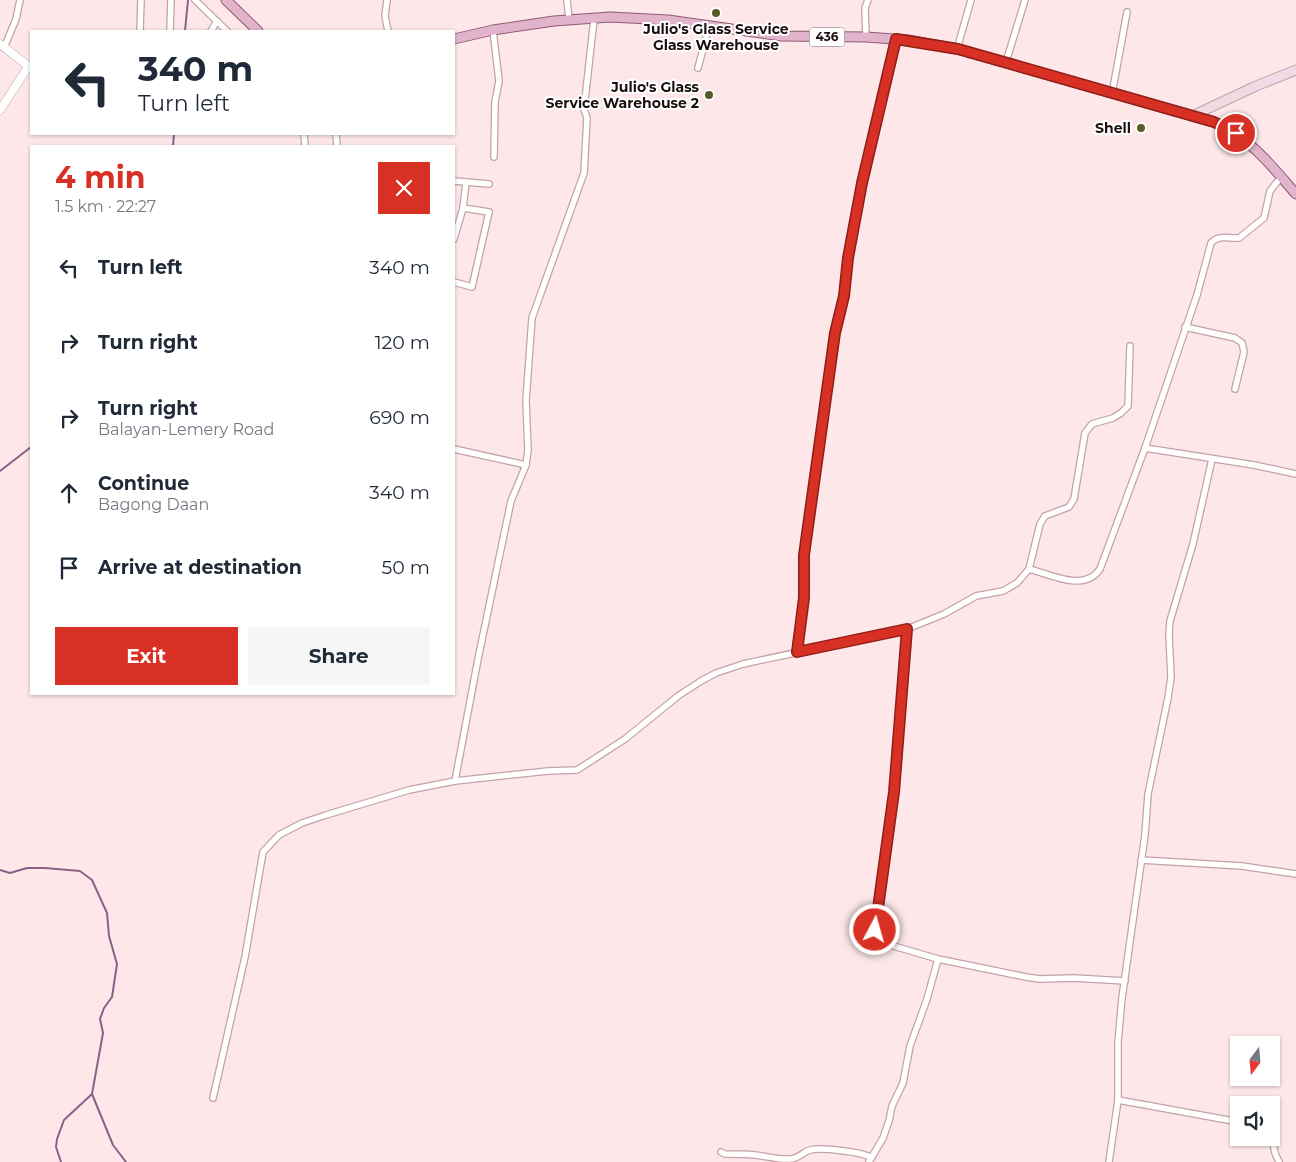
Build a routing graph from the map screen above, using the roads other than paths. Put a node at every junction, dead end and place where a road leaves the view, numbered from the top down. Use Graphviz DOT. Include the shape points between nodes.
graph roads {
  1 [pos="20,0"];
  2 [pos="142,0"];
  3 [pos="172,0"];
  4 [pos="195,0"];
  5 [pos="226,0"];
  6 [pos="387,0"];
  7 [pos="567,0"];
  8 [pos="868,0"];
  9 [pos="971,0"];
  10 [pos="1025,0"];
  11 [pos="1127,12"];
  12 [pos="594,18"];
  13 [pos="569,20"];
  14 [pos="216,21"];
  15 [pos="709,26"];
  16 [pos="140,30"];
  17 [pos="170,30"];
  18 [pos="212,30"];
  19 [pos="226,30"];
  20 [pos="257,30"];
  21 [pos="388,30"];
  22 [pos="494,30"];
  23 [pos="866,37"];
  24 [pos="455,39"];
  25 [pos="896,39"];
  26 [pos="2,46"];
  27 [pos="958,49"];
  28 [pos="1006,62"];
  29 [pos="30,68"];
  30 [pos="698,68"];
  31 [pos="1296,70"];
  32 [pos="1112,94"];
  33 [pos="0,110"];
  34 [pos="1192,116"];
  35 [pos="494,157"];
  36 [pos="1282,178"];
  37 [pos="455,180"];
  38 [pos="466,182"];
  39 [pos="489,184"];
  40 [pos="1296,194"];
  41 [pos="463,208"];
  42 [pos="455,236"];
  43 [pos="455,282"];
  44 [pos="1185,327"];
  45 [pos="1130,346"];
  46 [pos="1235,389"];
  47 [pos="1145,448"];
  48 [pos="455,449"];
  49 [pos="1212,459"];
  50 [pos="526,465"];
  51 [pos="1296,474"];
  52 [pos="1029,569"];
  53 [pos="907,629"];
  54 [pos="797,652"];
  55 [pos="455,781"];
  56 [pos="1141,860"];
  57 [pos="1296,874"];
  58 [pos="938,959"];
  59 [pos="1125,981"];
  60 [pos="212,1098"];
  61 [pos="1118,1100"];
  62 [pos="1230,1120"];
  63 [pos="1274,1146"];
  64 [pos="721,1152"];
  65 [pos="870,1160"];
  66 [pos="1109,1162"];
  67 [pos="1279,1162"];
  1 -- 26 [label="street" via="16,19"];
  2 -- 16 [label="street"];
  3 -- 17 [label="street"];
  4 -- 14 [label="street"];
  5 -- 20 [label="main road"];
  6 -- 21 [label="street"];
  7 -- 13 [label="street"];
  8 -- 23 [label="street" via="865,8"];
  9 -- 27 [label="street"];
  10 -- 28 [label="street"];
  11 -- 32 [label="street"];
  12 -- 13 [label="main road, 436"];
  12 -- 15 [label="main road, 436" via="643,18"];
  12 -- 50 [label="street" via="584,108 587,118 584,173 532,318 526,401"];
  13 -- 22 [label="main road, 436"];
  14 -- 18 [label="street"];
  14 -- 19 [label="street"];
  15 -- 23 [label="main road, 436" via="782,36"];
  15 -- 30 [label="street"];
  22 -- 24 [label="main road, 436"];
  22 -- 35 [label="street" via="499,81 495,102"];
  23 -- 25 [label="main road, 436"];
  25 -- 27 [label="main road, 436"];
  25 -- 54 [label="street" via="862,183 835,333 804,555 804,598"];
  26 -- 29 [label="street"];
  27 -- 28 [label="main road, 436"];
  28 -- 32 [label="main road, 436"];
  29 -- 33 [label="street"];
  31 -- 34 [label="main road"];
  32 -- 34 [label="main road, 436"];
  34 -- 36 [label="main road, 436" via="1236,133"];
  36 -- 40 [label="main road, 436"];
  36 -- 44 [label="street" via="1270,191 1264,218 1239,238 1219,237 1211,244"];
  37 -- 38 [label="street"];
  38 -- 39 [label="street"];
  38 -- 41 [label="street"];
  41 -- 42 [label="street"];
  41 -- 43 [label="street" via="489,212 472,287"];
  44 -- 46 [label="street" via="1235,338 1242,343 1244,352"];
  44 -- 47 [label="street"];
  45 -- 52 [label="street" via="1128,406 1113,418 1092,424 1085,433 1074,499 1069,507 1045,516"];
  47 -- 49 [label="street"];
  47 -- 52 [label="street" via="1096,575 1068,581"];
  48 -- 50 [label="street"];
  49 -- 51 [label="street"];
  49 -- 56 [label="street" via="1194,544 1170,621 1171,677 1148,794"];
  50 -- 55 [label="street" via="511,501"];
  52 -- 53 [label="street" via="1017,583 1003,590 976,596"];
  53 -- 54 [label="street"];
  53 -- 58 [label="street" via="894,792 875,930 880,942"];
  54 -- 55 [label="street" via="743,664 701,681 625,739 577,770 548,770"];
  55 -- 60 [label="street" via="409,790 318,817 279,835 263,852 245,957"];
  56 -- 57 [label="street" via="1242,866"];
  56 -- 59 [label="street"];
  58 -- 59 [label="street" via="1040,978"];
  58 -- 65 [label="street" via="910,1046 903,1083 892,1106 884,1138"];
  59 -- 61 [label="street" via="1118,1042"];
  61 -- 62 [label="street"];
  61 -- 66 [label="street"];
  63 -- 67 [label="street"];
  64 -- 65 [label="street" via="791,1159 817,1149 856,1152"];
}
